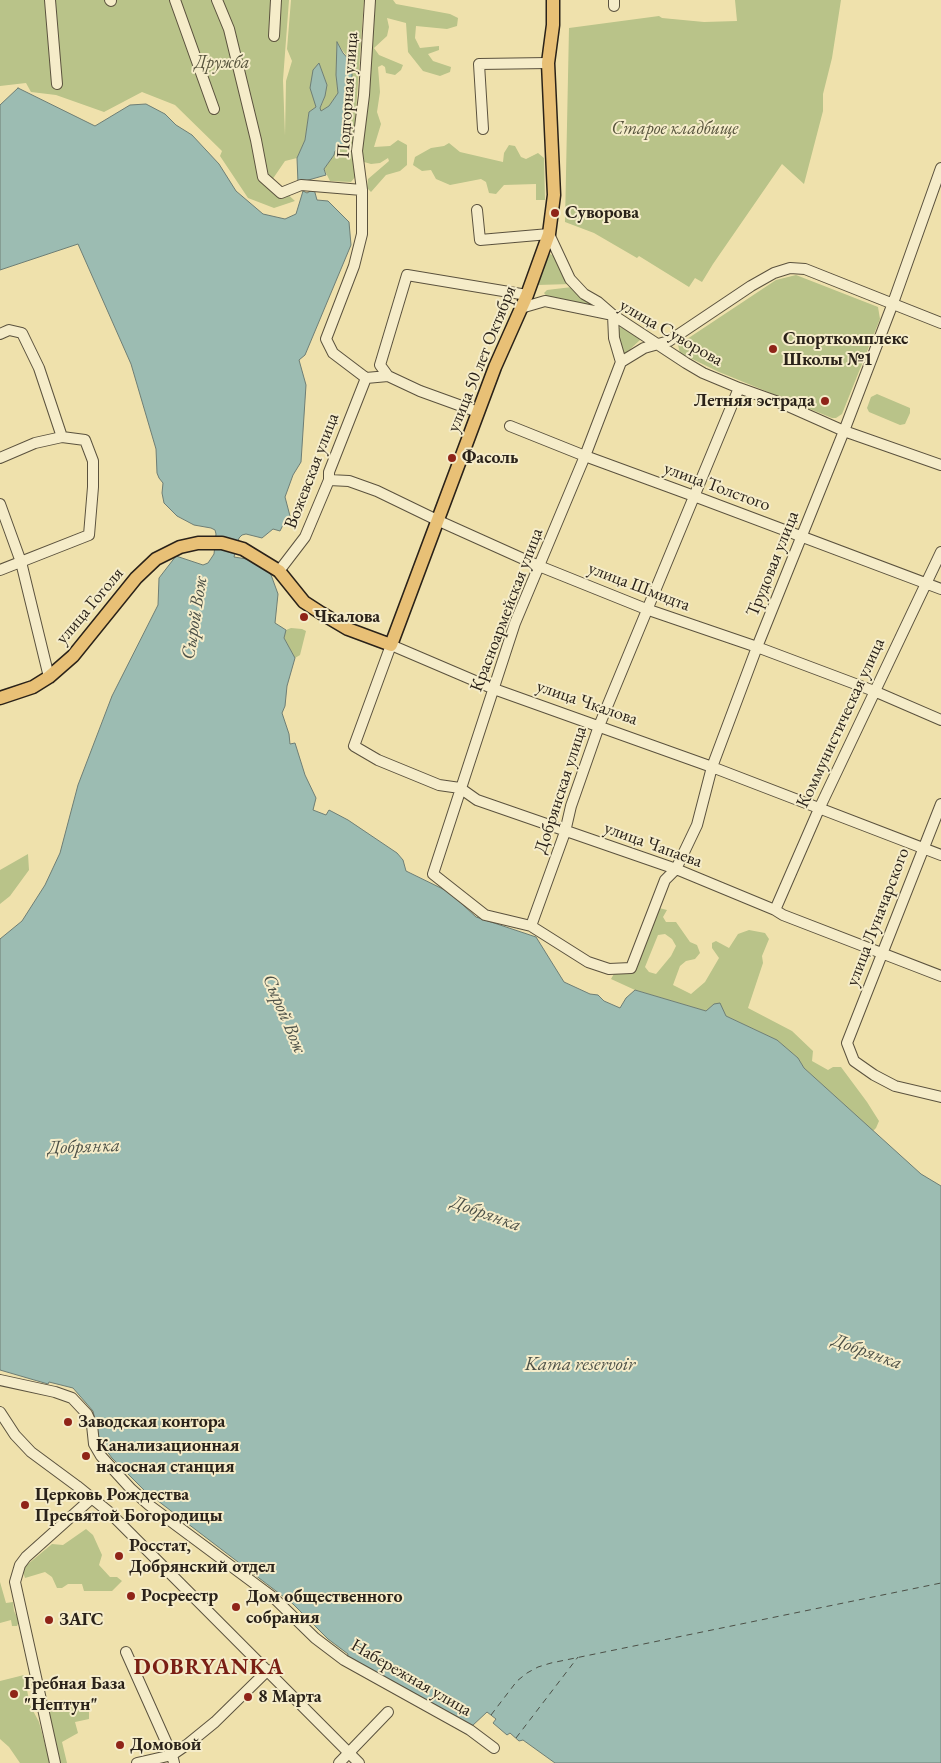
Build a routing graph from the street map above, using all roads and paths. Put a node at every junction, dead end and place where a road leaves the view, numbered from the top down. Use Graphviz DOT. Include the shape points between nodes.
graph roads {
  1 [pos="50,0"];
  2 [pos="175,0"];
  3 [pos="217,0"];
  4 [pos="276,0"];
  5 [pos="370,0"];
  6 [pos="553,0"];
  7 [pos="274,36"];
  8 [pos="548,63"];
  9 [pos="57,84"];
  10 [pos="214,109"];
  11 [pos="483,130"];
  12 [pos="941,168"];
  13 [pos="938,187"];
  14 [pos="362,190"];
  15 [pos="477,210"];
  16 [pos="549,234"];
  17 [pos="527,295"];
  18 [pos="893,304"];
  19 [pos="521,308"];
  20 [pos="613,315"];
  21 [pos="941,323"];
  22 [pos="0,334"];
  23 [pos="660,345"];
  24 [pos="621,362"];
  25 [pos="388,376"];
  26 [pos="366,378"];
  27 [pos="739,388"];
  28 [pos="478,412"];
  29 [pos="510,426"];
  30 [pos="844,432"];
  31 [pos="62,437"];
  32 [pos="585,456"];
  33 [pos="0,458"];
  34 [pos="941,466"];
  35 [pos="329,480"];
  36 [pos="694,496"];
  37 [pos="0,504"];
  38 [pos="439,521"];
  39 [pos="802,536"];
  40 [pos="243,548"];
  41 [pos="941,552"];
  42 [pos="21,562"];
  43 [pos="539,566"];
  44 [pos="0,570"];
  45 [pos="280,570"];
  46 [pos="925,583"];
  47 [pos="941,589"];
  48 [pos="646,609"];
  49 [pos="391,645"];
  50 [pos="758,646"];
  51 [pos="49,677"];
  52 [pos="494,689"];
  53 [pos="874,691"];
  54 [pos="0,698"];
  55 [pos="941,720"];
  56 [pos="599,726"];
  57 [pos="354,746"];
  58 [pos="712,767"];
  59 [pos="460,788"];
  60 [pos="941,804"];
  61 [pos="819,809"];
  62 [pos="566,832"];
  63 [pos="922,848"];
  64 [pos="941,856"];
  65 [pos="676,869"];
  66 [pos="775,910"];
  67 [pos="531,926"];
  68 [pos="883,953"];
  69 [pos="941,976"];
  70 [pos="941,1098"];
  71 [pos="0,1380"];
  72 [pos="0,1412"];
  73 [pos="92,1498"];
  74 [pos="126,1652"];
  75 [pos="268,1670"];
  76 [pos="388,1712"];
  77 [pos="494,1748"];
  78 [pos="349,1753"];
  79 [pos="173,1759"];
  80 [pos="54,1763"];
  81 [pos="137,1763"];
  82 [pos="339,1763"];
  83 [pos="359,1763"];
  1 -- 9 [label="street"];
  2 -- 10 [label="street"];
  3 -- 14 [label="street" via="229,29 263,177 281,192 301,185"];
  4 -- 7 [label="street"];
  5 -- 14 [label="street, Подгорная улица" via="357,151"];
  6 -- 8 [label="main road, улица 50 лет Октября"];
  8 -- 11 [label="street" via="479,64"];
  8 -- 16 [label="main road, улица 50 лет Октября" via="554,195"];
  12 -- 13 [label="street, Трудовая улица"];
  13 -- 18 [label="street, Трудовая улица"];
  14 -- 26 [label="street, Подгорная улица" via="362,234 354,266 326,339 333,353"];
  15 -- 16 [label="street" via="480,240"];
  16 -- 17 [label="main road, улица 50 лет Октября"];
  16 -- 20 [label="street" via="570,278 584,294"];
  17 -- 19 [label="main road, улица 50 лет Октября"];
  17 -- 25 [label="street" via="407,275 380,365"];
  18 -- 21 [label="street"];
  18 -- 23 [label="street" via="805,269 790,268 764,278"];
  18 -- 30 [label="street, Трудовая улица"];
  19 -- 20 [label="street, улица Суворова" via="545,301"];
  19 -- 28 [label="main road, улица 50 лет Октября"];
  20 -- 23 [label="street, улица Суворова"];
  20 -- 24 [label="street" via="614,338"];
  22 -- 31 [label="street" via="9,330 22,333 39,368"];
  23 -- 24 [label="street" via="638,350"];
  23 -- 27 [label="street, улица Суворова" via="695,369"];
  24 -- 32 [label="street, Красноармейская улица"];
  25 -- 26 [label="street"];
  25 -- 28 [label="street"];
  26 -- 35 [label="street, Вожевская улица" via="328,472"];
  27 -- 30 [label="street, улица Суворова"];
  27 -- 36 [label="street, Добрянская улица"];
  28 -- 38 [label="main road, улица 50 лет Октября"];
  29 -- 32 [label="street, улица Толстого"];
  30 -- 34 [label="street, улица Суворова"];
  30 -- 39 [label="street, Трудовая улица"];
  31 -- 33 [label="street" via="35,443"];
  31 -- 42 [label="street" via="85,440 93,461 89,535"];
  32 -- 36 [label="street, улица Толстого"];
  32 -- 43 [label="street, Красноармейская улица"];
  35 -- 38 [label="street, улица Шмидта" via="349,481 377,491"];
  35 -- 45 [label="street, Вожевская улица" via="305,537"];
  36 -- 39 [label="street, улица Толстого"];
  36 -- 48 [label="street, Добрянская улица"];
  37 -- 42 [label="street"];
  38 -- 43 [label="street, улица Шмидта"];
  38 -- 49 [label="main road, улица 50 лет Октября"];
  39 -- 46 [label="street, улица Толстого"];
  39 -- 50 [label="street, Трудовая улица"];
  40 -- 45 [label="main road, улица Чкалова"];
  40 -- 51 [label="main road, улица Гоголя" via="208,543 180,547 156,559 136,578 73,656"];
  41 -- 46 [label="street, Коммунистическая улица"];
  42 -- 44 [label="street"];
  42 -- 51 [label="street"];
  43 -- 48 [label="street, улица Шмидта"];
  43 -- 52 [label="street, Красноармейская улица" via="515,623"];
  45 -- 49 [label="main road, улица Чкалова" via="304,602 348,629"];
  46 -- 47 [label="street, улица Толстого"];
  46 -- 53 [label="street, Коммунистическая улица"];
  48 -- 50 [label="street, улица Шмидта"];
  48 -- 56 [label="street, Добрянская улица"];
  49 -- 52 [label="street, улица Чкалова"];
  49 -- 57 [label="street, улица 50 лет Октября"];
  50 -- 53 [label="street, улица Шмидта"];
  50 -- 58 [label="street, Трудовая улица"];
  51 -- 54 [label="main road, улица Гоголя" via="33,687"];
  52 -- 56 [label="street, улица Чкалова"];
  52 -- 59 [label="street, Красноармейская улица"];
  53 -- 55 [label="street, улица Шмидта"];
  53 -- 61 [label="street, Коммунистическая улица"];
  56 -- 58 [label="street, улица Чкалова"];
  56 -- 62 [label="street, Добрянская улица"];
  57 -- 59 [label="street, улица Чапаева" via="378,760 439,785"];
  58 -- 61 [label="street, улица Чкалова"];
  58 -- 65 [label="street, Трудовая улица" via="697,825"];
  59 -- 62 [label="street, улица Чапаева" via="477,800"];
  59 -- 67 [label="street, Красноармейская улица" via="433,874 485,915"];
  60 -- 63 [label="street, улица Луначарского"];
  61 -- 63 [label="street, улица Чкалова"];
  61 -- 66 [label="street, Коммунистическая улица"];
  62 -- 65 [label="street, улица Чапаева"];
  62 -- 67 [label="street, Добрянская улица"];
  63 -- 64 [label="street, улица Чкалова"];
  63 -- 68 [label="street, улица Луначарского"];
  65 -- 66 [label="street, улица Чапаева"];
  65 -- 67 [label="street, Трудовая улица" via="665,880 630,968 609,969 588,962"];
  66 -- 68 [label="street, улица Чапаева"];
  68 -- 69 [label="street, улица Чапаева"];
  68 -- 70 [label="street, улица Луначарского" via="847,1043 854,1061 895,1086"];
  71 -- 77 [label="street, Набережная улица" via="72,1398 87,1414 94,1444 101,1456 149,1505 274,1598 315,1638 344,1660 470,1730"];
  72 -- 73 [label="street" via="31,1452"];
  73 -- 75 [label="street"];
  73 -- 80 [label="street" via="26,1557 15,1582"];
  74 -- 79 [label="street"];
  75 -- 78 [label="street"];
  75 -- 79 [label="street"];
  76 -- 78 [label="street"];
  78 -- 82 [label="street"];
  78 -- 83 [label="street"];
  79 -- 81 [label="street"];
}
